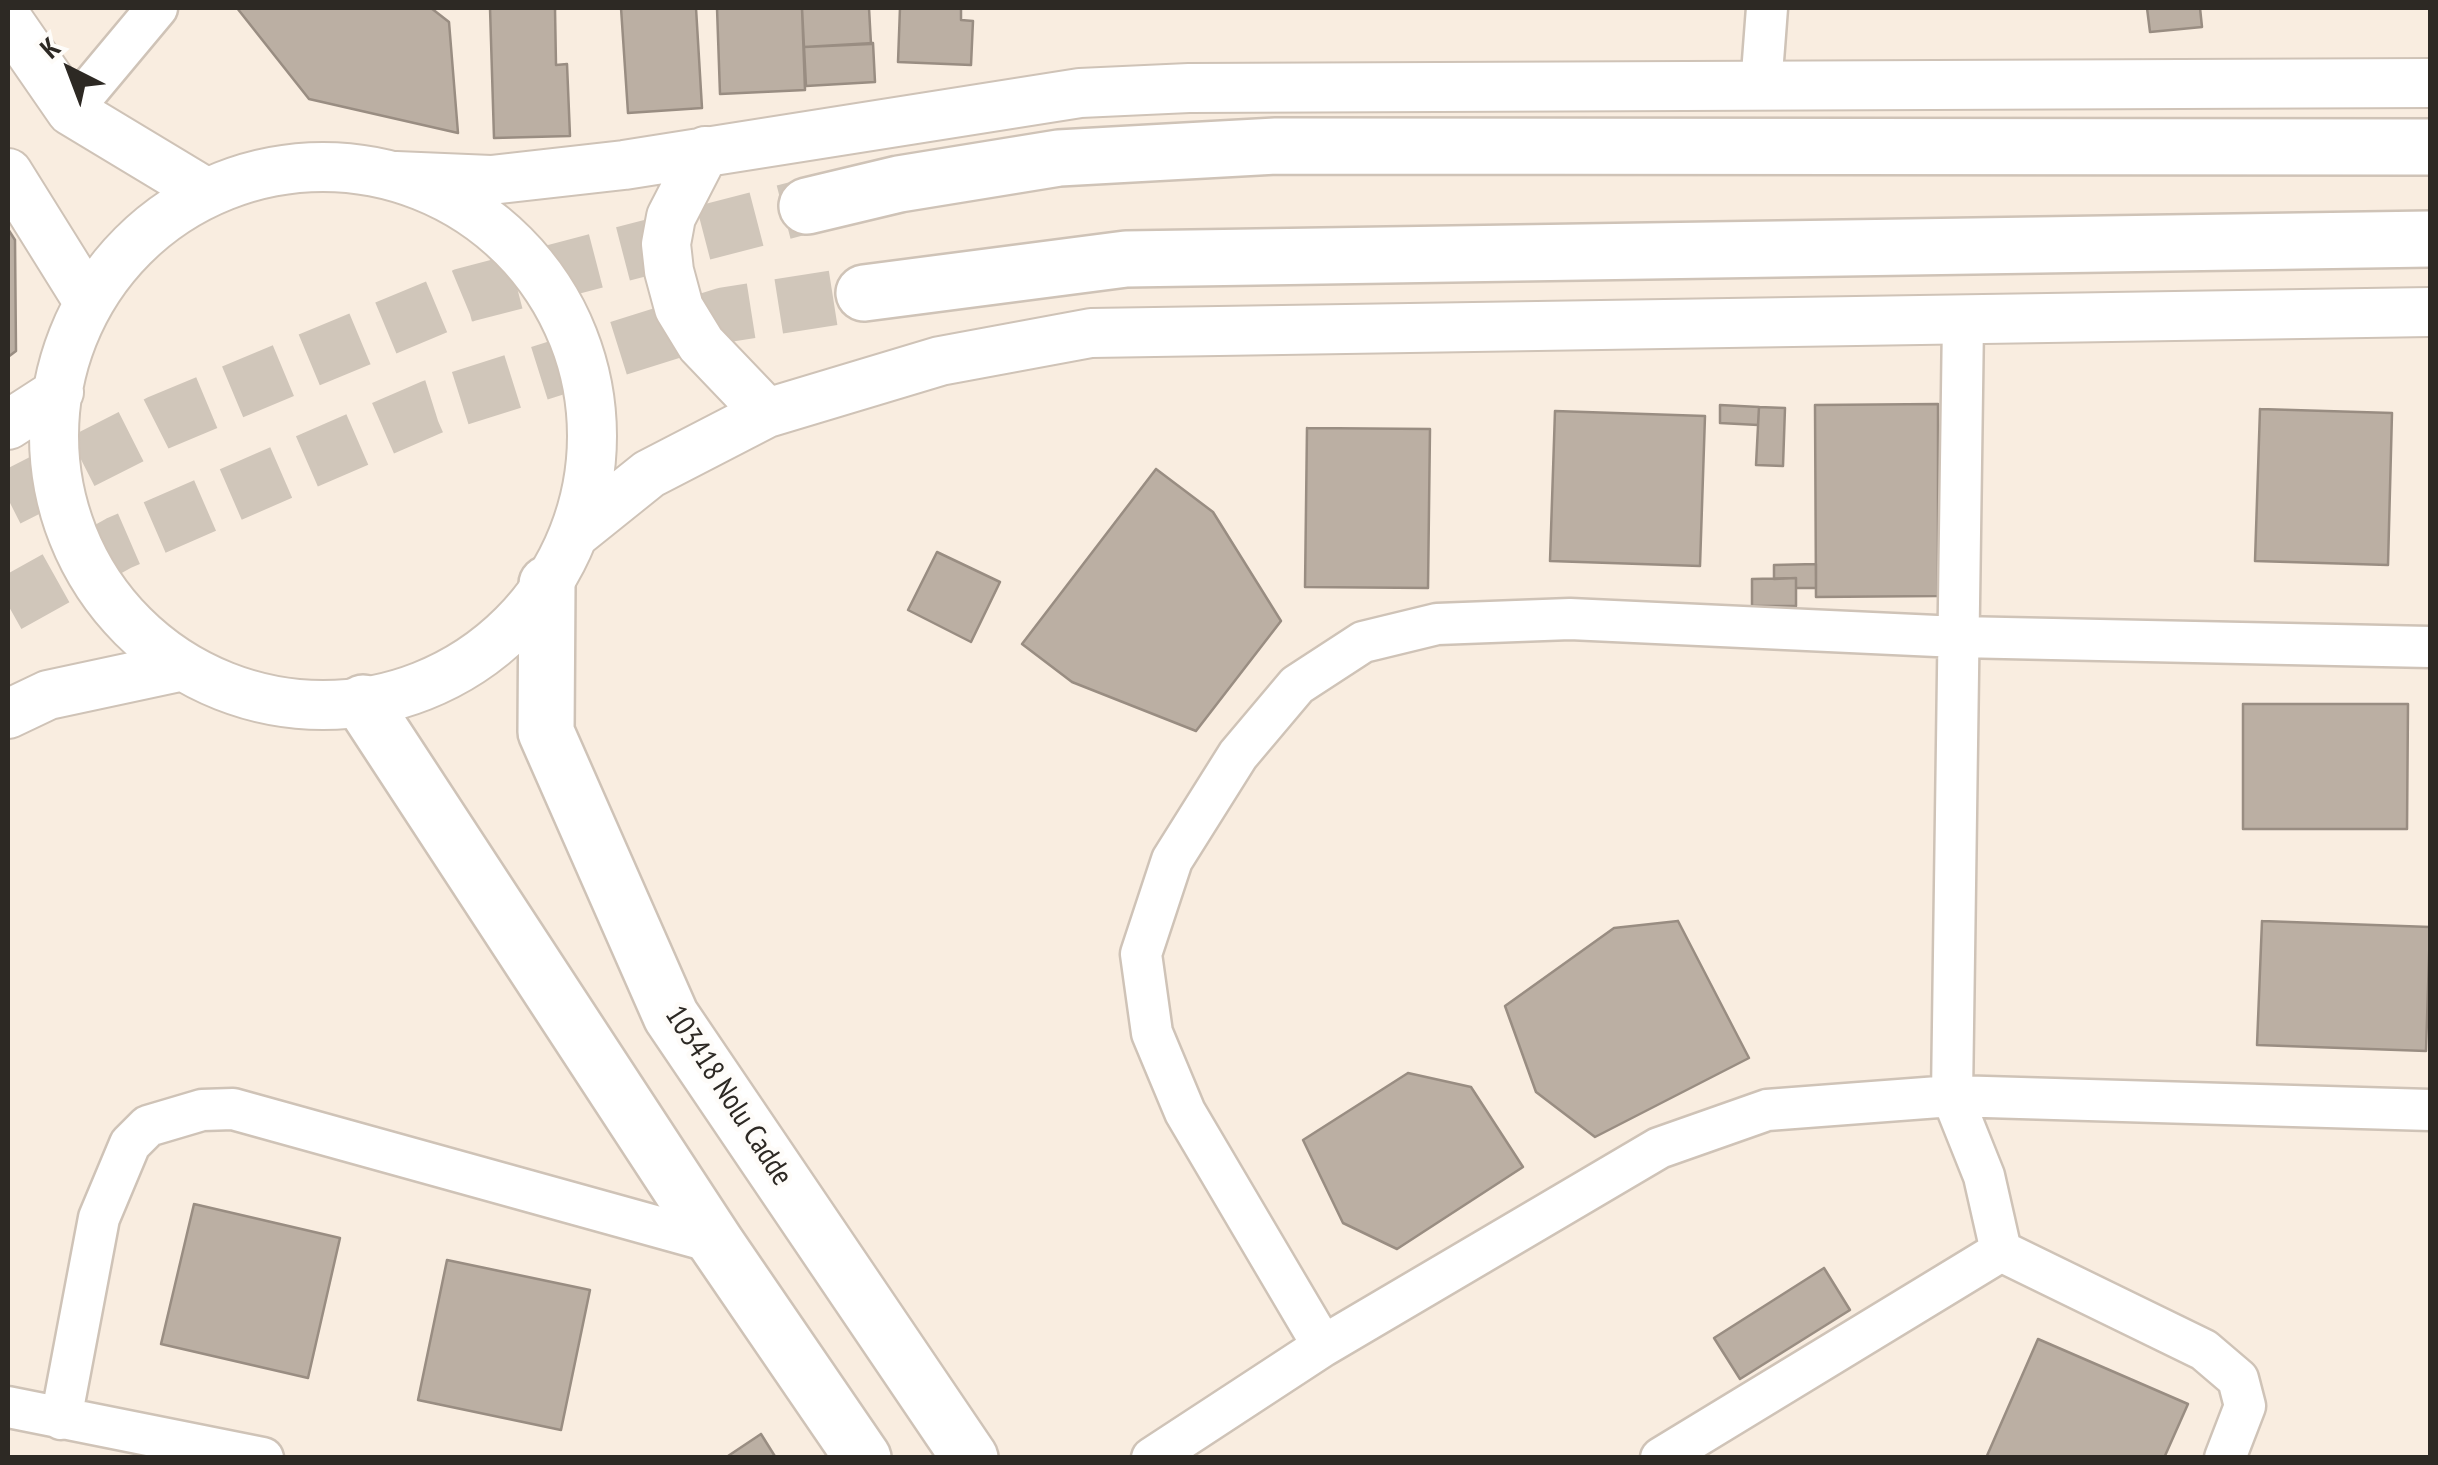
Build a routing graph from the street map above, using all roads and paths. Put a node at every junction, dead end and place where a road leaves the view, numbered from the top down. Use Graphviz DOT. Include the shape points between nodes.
graph roads {
  1 [pos="157,8"];
  2 [pos="1768,8"];
  3 [pos="8,20"];
  4 [pos="2430,83"];
  5 [pos="1761,88"];
  6 [pos="71,111"];
  7 [pos="2430,147"];
  8 [pos="706,151"];
  9 [pos="8,173"];
  10 [pos="396,176"];
  11 [pos="207,193"];
  12 [pos="807,206"];
  13 [pos="2430,239"];
  14 [pos="864,293"];
  15 [pos="89,303"];
  16 [pos="2430,312"];
  17 [pos="1963,321"];
  18 [pos="59,392"];
  19 [pos="767,413"];
  20 [pos="8,425"];
  21 [pos="573,535"];
  22 [pos="547,584"];
  23 [pos="1958,637"];
  24 [pos="2430,647"];
  25 [pos="174,668"];
  26 [pos="362,703"];
  27 [pos="8,714"];
  28 [pos="1952,1096"];
  29 [pos="2430,1110"];
  30 [pos="716,1243"];
  31 [pos="2001,1252"];
  32 [pos="1322,1346"];
  33 [pos="8,1407"];
  34 [pos="61,1419"];
  35 [pos="264,1458"];
  36 [pos="862,1458"];
  37 [pos="970,1458"];
  38 [pos="1152,1458"];
  39 [pos="1661,1458"];
  40 [pos="2225,1458"];
  1 -- 6 [label="street"];
  2 -- 5 [label="street"];
  3 -- 6 [label="street"];
  4 -- 5 [label="street"];
  5 -- 8 [label="street" via="1080,92"];
  6 -- 11 [label="street"];
  7 -- 12 [label="main road" via="1276,146 1059,158"];
  8 -- 10 [label="street" via="491,180"];
  8 -- 19 [label="street" via="671,217 669,270 678,308 701,344"];
  9 -- 15 [label="street"];
  10 -- 11 [label="street" via="300,168"];
  10 -- 21 [label="street" via="448,197 495,228 534,268 564,316 584,368 592,424 589,480"];
  11 -- 15 [label="street" via="140,240"];
  13 -- 14 [label="main road" via="1126,259"];
  15 -- 18 [label="street"];
  16 -- 17 [label="street"];
  17 -- 19 [label="street" via="1091,333 940,361"];
  17 -- 23 [label="street"];
  18 -- 20 [label="street"];
  18 -- 25 [label="street" via="55,466 65,516 114,608"];
  19 -- 21 [label="street" via="649,474"];
  21 -- 22 [label="street"];
  22 -- 26 [label="street" via="512,628 468,663 417,688"];
  22 -- 37 [label="main road, 103418 Nolu Cadde" via="546,732 672,1016"];
  23 -- 24 [label="street"];
  23 -- 28 [label="street"];
  23 -- 32 [label="street" via="1570,619 1437,624 1363,642 1296,686 1238,754 1172,860 1142,954 1152,1034 1186,1112"];
  25 -- 26 [label="street" via="250,696 306,705"];
  25 -- 27 [label="street" via="48,695"];
  26 -- 30 [label="main road"];
  28 -- 29 [label="street"];
  28 -- 31 [label="street" via="1984,1176"];
  28 -- 32 [label="street" via="1766,1110 1659,1148"];
  30 -- 34 [label="street" via="233,1109 202,1110 148,1126 130,1144 100,1218"];
  30 -- 36 [label="main road"];
  31 -- 39 [label="street"];
  31 -- 40 [label="street" via="2204,1350 2238,1380 2245,1406"];
  32 -- 38 [label="street"];
  33 -- 34 [label="street"];
  34 -- 35 [label="street"];
}
